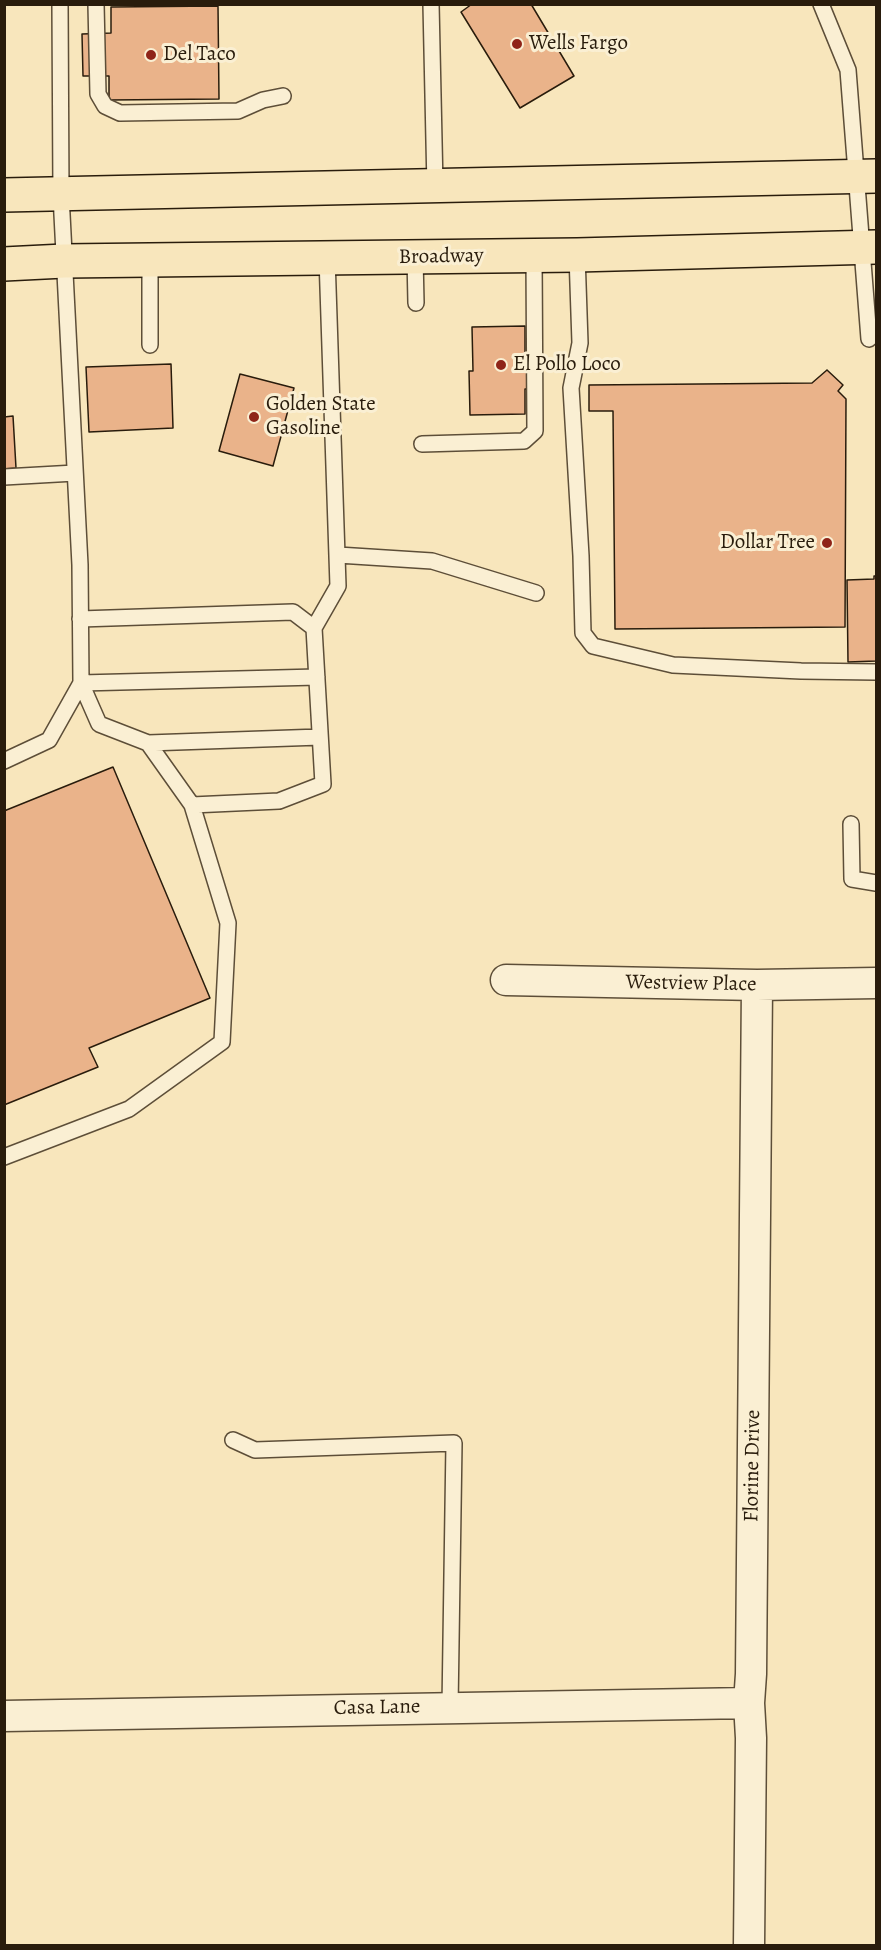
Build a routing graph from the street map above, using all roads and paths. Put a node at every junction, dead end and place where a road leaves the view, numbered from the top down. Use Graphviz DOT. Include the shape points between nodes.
graph roads {
  1 [pos="60,4"];
  2 [pos="96,4"];
  3 [pos="431,4"];
  4 [pos="821,4"];
  5 [pos="283,96"];
  6 [pos="867,177"];
  7 [pos="435,186"];
  8 [pos="4,195"];
  9 [pos="62,195"];
  10 [pos="869,247"];
  11 [pos="578,255"];
  12 [pos="534,256"];
  13 [pos="415,257"];
  14 [pos="327,258"];
  15 [pos="150,260"];
  16 [pos="64,261"];
  17 [pos="4,264"];
  18 [pos="417,303"];
  19 [pos="869,339"];
  20 [pos="150,345"];
  21 [pos="422,444"];
  22 [pos="75,473"];
  23 [pos="4,477"];
  24 [pos="338,555"];
  25 [pos="536,593"];
  26 [pos="80,620"];
  27 [pos="314,628"];
  28 [pos="876,672"];
  29 [pos="317,677"];
  30 [pos="81,683"];
  31 [pos="320,737"];
  32 [pos="148,742"];
  33 [pos="4,761"];
  34 [pos="192,805"];
  35 [pos="851,824"];
  36 [pos="876,883"];
  37 [pos="506,980"];
  38 [pos="876,983"];
  39 [pos="758,986"];
  40 [pos="4,1157"];
  41 [pos="233,1440"];
  42 [pos="749,1703"];
  43 [pos="450,1707"];
  44 [pos="4,1716"];
  45 [pos="749,1946"];
  1 -- 9 [label="lane"];
  2 -- 5 [label="lane" via="98,94 105,106 120,113 238,111"];
  3 -- 7 [label="lane"];
  4 -- 6 [label="lane" via="848,70"];
  6 -- 7 [label="main road"];
  6 -- 10 [label="lane"];
  7 -- 9 [label="main road"];
  8 -- 9 [label="main road"];
  9 -- 16 [label="lane"];
  10 -- 11 [label="main road, Broadway"];
  10 -- 19 [label="lane"];
  11 -- 12 [label="main road, Broadway"];
  11 -- 28 [label="lane" via="580,343 571,388 583,633 593,646 673,665"];
  12 -- 13 [label="main road, Broadway"];
  12 -- 21 [label="lane" via="535,430 524,441"];
  13 -- 14 [label="main road, Broadway"];
  13 -- 18 [label="lane"];
  14 -- 15 [label="main road, Broadway"];
  14 -- 24 [label="lane"];
  15 -- 16 [label="main road, Broadway"];
  15 -- 20 [label="lane"];
  16 -- 17 [label="main road, Broadway"];
  16 -- 22 [label="lane"];
  22 -- 23 [label="lane"];
  22 -- 26 [label="lane"];
  24 -- 25 [label="lane" via="432,561"];
  24 -- 27 [label="lane" via="338,586"];
  26 -- 27 [label="lane" via="292,612"];
  26 -- 30 [label="lane"];
  27 -- 29 [label="lane"];
  29 -- 30 [label="lane"];
  29 -- 31 [label="lane"];
  30 -- 32 [label="lane" via="99,724"];
  30 -- 33 [label="lane" via="49,740"];
  31 -- 32 [label="lane"];
  31 -- 34 [label="lane" via="323,784 279,801"];
  32 -- 34 [label="lane"];
  34 -- 40 [label="lane" via="228,923 222,1042 129,1109"];
  35 -- 36 [label="lane" via="852,879"];
  37 -- 39 [label="street, Westview Place"];
  38 -- 39 [label="street, Westview Place"];
  39 -- 42 [label="street, Florine Drive"];
  41 -- 43 [label="lane" via="255,1450 454,1443"];
  42 -- 43 [label="street, Casa Lane"];
  42 -- 45 [label="street, Florine Drive"];
  43 -- 44 [label="street, Casa Lane"];
}
